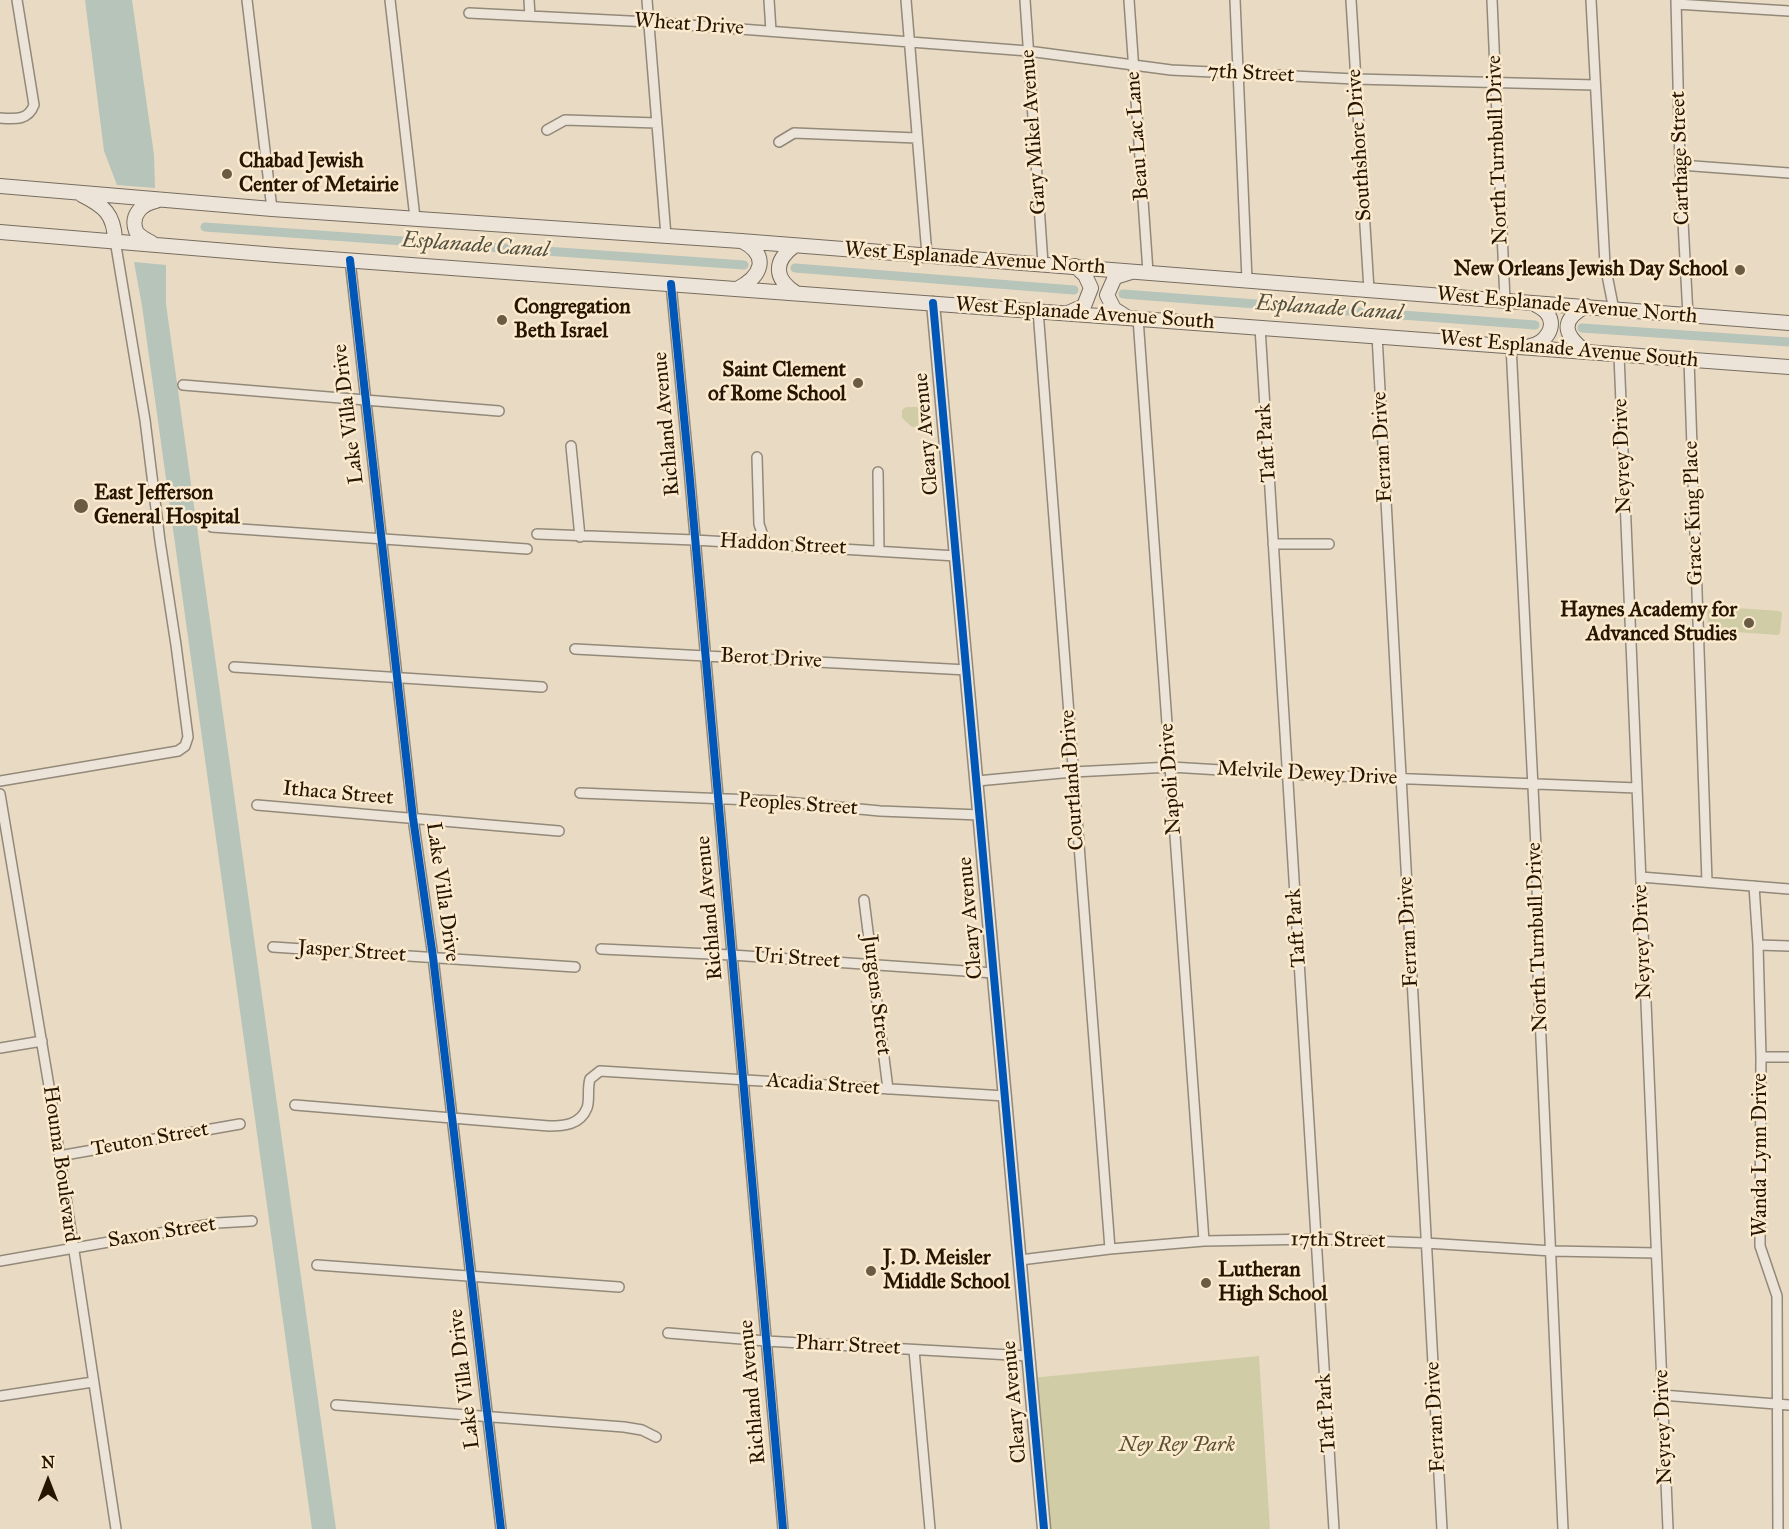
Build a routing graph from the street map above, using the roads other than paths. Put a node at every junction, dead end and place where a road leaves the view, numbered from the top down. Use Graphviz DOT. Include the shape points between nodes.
graph roads {
  1 [pos="17,0"];
  2 [pos="247,0"];
  3 [pos="390,0"];
  4 [pos="529,0"];
  5 [pos="647,0"];
  6 [pos="768,0"];
  7 [pos="906,0"];
  8 [pos="1025,0"];
  9 [pos="1129,0"];
  10 [pos="1236,0"];
  11 [pos="1351,0"];
  12 [pos="1492,0"];
  13 [pos="1591,0"];
  14 [pos="1676,2"];
  15 [pos="1789,11"];
  16 [pos="469,13"];
  17 [pos="530,16"];
  18 [pos="649,22"];
  19 [pos="771,31"];
  20 [pos="909,42"];
  21 [pos="1028,51"];
  22 [pos="1133,65"];
  23 [pos="1238,74"];
  24 [pos="1355,79"];
  25 [pos="1496,83"];
  26 [pos="1595,85"];
  27 [pos="0,117"];
  28 [pos="657,123"];
  29 [pos="547,130"];
  30 [pos="917,138"];
  31 [pos="779,142"];
  32 [pos="1680,165"];
  33 [pos="1789,173"];
  34 [pos="0,186"];
  35 [pos="75,192"];
  36 [pos="161,200"];
  37 [pos="272,209"];
  38 [pos="414,218"];
  39 [pos="0,232"];
  40 [pos="666,236"];
  41 [pos="116,240"];
  42 [pos="741,241"];
  43 [pos="159,244"];
  44 [pos="794,246"];
  45 [pos="927,255"];
  46 [pos="350,260"];
  47 [pos="1042,264"];
  48 [pos="1075,266"];
  49 [pos="1133,271"];
  50 [pos="1148,272"];
  51 [pos="1247,280"];
  52 [pos="671,284"];
  53 [pos="737,289"];
  54 [pos="1369,290"];
  55 [pos="796,293"];
  56 [pos="1504,301"];
  57 [pos="933,303"];
  58 [pos="1533,303"];
  59 [pos="1586,306"];
  60 [pos="1038,310"];
  61 [pos="1614,310"];
  62 [pos="1068,312"];
  63 [pos="1688,316"];
  64 [pos="1132,317"];
  65 [pos="1789,323"];
  66 [pos="1260,327"];
  67 [pos="1377,335"];
  68 [pos="1511,345"];
  69 [pos="1527,347"];
  70 [pos="1586,352"];
  71 [pos="1619,355"];
  72 [pos="1689,360"];
  73 [pos="1789,367"];
  74 [pos="183,385"];
  75 [pos="364,400"];
  76 [pos="499,411"];
  77 [pos="571,446"];
  78 [pos="757,457"];
  79 [pos="878,472"];
  80 [pos="212,527"];
  81 [pos="537,534"];
  82 [pos="580,537"];
  83 [pos="383,540"];
  84 [pos="695,540"];
  85 [pos="1273,544"];
  86 [pos="1329,544"];
  87 [pos="766,545"];
  88 [pos="527,549"];
  89 [pos="879,551"];
  90 [pos="956,556"];
  91 [pos="575,649"];
  92 [pos="705,656"];
  93 [pos="234,667"];
  94 [pos="967,670"];
  95 [pos="398,677"];
  96 [pos="542,687"];
  97 [pos="1171,767"];
  98 [pos="1073,772"];
  99 [pos="1287,774"];
  100 [pos="1401,778"];
  101 [pos="0,781"];
  102 [pos="977,781"];
  103 [pos="1532,783"];
  104 [pos="1637,788"];
  105 [pos="580,793"];
  106 [pos="0,797"];
  107 [pos="718,799"];
  108 [pos="257,806"];
  109 [pos="980,815"];
  110 [pos="413,818"];
  111 [pos="559,831"];
  112 [pos="1641,877"];
  113 [pos="1707,882"];
  114 [pos="1754,886"];
  115 [pos="1789,889"];
  116 [pos="864,900"];
  117 [pos="1758,945"];
  118 [pos="273,946"];
  119 [pos="1789,946"];
  120 [pos="600,949"];
  121 [pos="732,955"];
  122 [pos="433,957"];
  123 [pos="871,964"];
  124 [pos="575,967"];
  125 [pos="994,973"];
  126 [pos="42,1041"];
  127 [pos="0,1048"];
  128 [pos="1761,1057"];
  129 [pos="1789,1057"];
  130 [pos="744,1080"];
  131 [pos="888,1089"];
  132 [pos="1005,1096"];
  133 [pos="296,1105"];
  134 [pos="451,1118"];
  135 [pos="240,1124"];
  136 [pos="59,1156"];
  137 [pos="252,1221"];
  138 [pos="1316,1239"];
  139 [pos="1204,1241"];
  140 [pos="1426,1243"];
  141 [pos="73,1248"];
  142 [pos="1110,1249"];
  143 [pos="1552,1251"];
  144 [pos="1656,1253"];
  145 [pos="1020,1260"];
  146 [pos="0,1261"];
  147 [pos="317,1265"];
  148 [pos="471,1276"];
  149 [pos="619,1287"];
  150 [pos="668,1333"];
  151 [pos="766,1341"];
  152 [pos="914,1350"];
  153 [pos="1029,1356"];
  154 [pos="93,1382"];
  155 [pos="1662,1395"];
  156 [pos="0,1396"];
  157 [pos="336,1405"];
  158 [pos="1784,1405"];
  159 [pos="488,1417"];
  160 [pos="656,1437"];
  161 [pos="116,1529"];
  162 [pos="501,1529"];
  163 [pos="783,1529"];
  164 [pos="930,1529"];
  165 [pos="1044,1529"];
  166 [pos="1334,1529"];
  167 [pos="1442,1529"];
  168 [pos="1563,1529"];
  169 [pos="1668,1529"];
  170 [pos="1778,1529"];
  1 -- 27 [label="street" via="34,101 26,116"];
  2 -- 37 [label="street"];
  3 -- 38 [label="street"];
  4 -- 17 [label="street"];
  5 -- 18 [label="street"];
  6 -- 19 [label="street"];
  7 -- 20 [label="street"];
  8 -- 21 [label="street, Gary Mikel Avenue"];
  9 -- 22 [label="street, Beau Lac Lane"];
  10 -- 23 [label="street"];
  11 -- 24 [label="street, Southshore Drive"];
  12 -- 25 [label="street, North Turnbull Drive"];
  13 -- 26 [label="street"];
  14 -- 15 [label="street"];
  14 -- 32 [label="street, Carthage Street"];
  16 -- 17 [label="street, Wheat Drive"];
  17 -- 18 [label="street, Wheat Drive"];
  18 -- 19 [label="street, Wheat Drive"];
  18 -- 28 [label="street"];
  19 -- 20 [label="street, Wheat Drive"];
  20 -- 21 [label="street, 7th Street"];
  20 -- 30 [label="street"];
  21 -- 22 [label="street, 7th Street"];
  21 -- 47 [label="street, Gary Mikel Avenue"];
  22 -- 23 [label="street, 7th Street"];
  22 -- 50 [label="street, Beau Lac Lane"];
  23 -- 24 [label="street, 7th Street"];
  23 -- 51 [label="street"];
  24 -- 25 [label="street, 7th Street"];
  24 -- 54 [label="street, Southshore Drive"];
  25 -- 26 [label="street, 7th Street"];
  25 -- 56 [label="street, North Turnbull Drive"];
  26 -- 61 [label="street" via="1605,265"];
  28 -- 29 [label="street" via="566,120"];
  28 -- 40 [label="street"];
  30 -- 31 [label="street" via="794,134"];
  30 -- 45 [label="street"];
  32 -- 33 [label="street"];
  32 -- 63 [label="street, Carthage Street"];
  34 -- 35 [label="main road, West Esplanade Avenue North"];
  35 -- 36 [label="main road, West Esplanade Avenue North"];
  35 -- 41 [label="main road" via="105,208 115,226"];
  36 -- 37 [label="main road, West Esplanade Avenue North"];
  36 -- 43 [label="main road" via="145,203 136,216 140,236"];
  37 -- 38 [label="main road, West Esplanade Avenue North"];
  38 -- 40 [label="main road, West Esplanade Avenue North"];
  39 -- 41 [label="main road, West Esplanade Avenue South"];
  40 -- 42 [label="main road, West Esplanade Avenue North"];
  41 -- 43 [label="main road, West Esplanade Avenue South"];
  41 -- 101 [label="street" via="188,737 178,751"];
  42 -- 44 [label="main road, West Esplanade Avenue North"];
  42 -- 53 [label="main road" via="752,246 757,254 759,270"];
  43 -- 46 [label="main road, West Esplanade Avenue South"];
  44 -- 45 [label="main road, West Esplanade Avenue North"];
  44 -- 55 [label="main road" via="784,253 778,268 781,279"];
  45 -- 47 [label="main road, West Esplanade Avenue North"];
  46 -- 52 [label="main road, West Esplanade Avenue South"];
  46 -- 75 [label="street, Lake Villa Drive"];
  47 -- 48 [label="main road, West Esplanade Avenue North"];
  48 -- 49 [label="main road, West Esplanade Avenue North"];
  48 -- 62 [label="main road" via="1091,288 1084,306"];
  49 -- 50 [label="main road, West Esplanade Avenue North"];
  49 -- 64 [label="main road" via="1115,277 1107,295 1114,309"];
  50 -- 51 [label="main road, West Esplanade Avenue North"];
  51 -- 54 [label="main road, West Esplanade Avenue North"];
  52 -- 53 [label="main road, West Esplanade Avenue South"];
  52 -- 84 [label="street, Richland Avenue"];
  53 -- 55 [label="main road, West Esplanade Avenue South"];
  54 -- 56 [label="main road, West Esplanade Avenue North"];
  55 -- 57 [label="main road, West Esplanade Avenue South"];
  56 -- 58 [label="main road, West Esplanade Avenue North"];
  57 -- 60 [label="main road, West Esplanade Avenue South"];
  57 -- 90 [label="street, Cleary Avenue"];
  58 -- 59 [label="main road, West Esplanade Avenue North"];
  58 -- 69 [label="main road" via="1545,310 1551,323 1544,339"];
  59 -- 61 [label="main road, West Esplanade Avenue North"];
  59 -- 70 [label="main road" via="1574,313 1568,327 1573,343"];
  60 -- 62 [label="main road, West Esplanade Avenue South"];
  60 -- 98 [label="street, Courtland Drive"];
  61 -- 63 [label="main road, West Esplanade Avenue North"];
  62 -- 64 [label="main road, West Esplanade Avenue South"];
  63 -- 65 [label="main road, West Esplanade Avenue North"];
  64 -- 66 [label="main road, West Esplanade Avenue South"];
  64 -- 97 [label="street, Napoli Drive"];
  66 -- 67 [label="main road, West Esplanade Avenue South"];
  66 -- 85 [label="street, Taft Park"];
  67 -- 68 [label="main road, West Esplanade Avenue South"];
  67 -- 100 [label="street, Ferran Drive"];
  68 -- 69 [label="main road, West Esplanade Avenue South"];
  68 -- 103 [label="street, North Turnbull Drive"];
  69 -- 70 [label="main road, West Esplanade Avenue South"];
  70 -- 71 [label="main road, West Esplanade Avenue South"];
  71 -- 72 [label="main road, West Esplanade Avenue South"];
  71 -- 104 [label="street, Neyrey Drive"];
  72 -- 73 [label="main road, West Esplanade Avenue South"];
  72 -- 113 [label="street, Grace King Place"];
  74 -- 75 [label="street"];
  75 -- 76 [label="street"];
  75 -- 83 [label="street, Lake Villa Drive"];
  77 -- 82 [label="street"];
  78 -- 87 [label="street" via="759,524"];
  79 -- 89 [label="street"];
  80 -- 83 [label="street"];
  81 -- 82 [label="street, Haddon Street"];
  82 -- 84 [label="street, Haddon Street"];
  83 -- 88 [label="street"];
  83 -- 95 [label="street, Lake Villa Drive"];
  84 -- 87 [label="street, Haddon Street"];
  84 -- 92 [label="street, Richland Avenue"];
  85 -- 86 [label="street"];
  85 -- 99 [label="street, Taft Park"];
  87 -- 89 [label="street, Haddon Street"];
  89 -- 90 [label="street, Haddon Street"];
  90 -- 94 [label="street, Cleary Avenue"];
  91 -- 92 [label="street, Berot Drive"];
  92 -- 94 [label="street, Berot Drive"];
  92 -- 107 [label="street, Richland Avenue"];
  93 -- 95 [label="street"];
  94 -- 102 [label="street, Cleary Avenue"];
  95 -- 96 [label="street"];
  95 -- 110 [label="street, Lake Villa Drive"];
  97 -- 98 [label="street, Melvile Dewey Drive"];
  97 -- 99 [label="street, Melvile Dewey Drive"];
  97 -- 139 [label="street, Napoli Drive"];
  98 -- 102 [label="street, Melvile Dewey Drive"];
  98 -- 142 [label="street, Courtland Drive"];
  99 -- 100 [label="street, Melvile Dewey Drive"];
  99 -- 138 [label="street, Taft Park"];
  100 -- 103 [label="street, Melvile Dewey Drive"];
  100 -- 140 [label="street, Ferran Drive"];
  102 -- 109 [label="street, Cleary Avenue"];
  103 -- 104 [label="street, Melvile Dewey Drive"];
  103 -- 143 [label="street, North Turnbull Drive"];
  104 -- 112 [label="street, Neyrey Drive"];
  105 -- 107 [label="street, Peoples Street"];
  106 -- 126 [label="street, Houma Boulevard"];
  107 -- 109 [label="street, Peoples Street"];
  107 -- 121 [label="street, Richland Avenue"];
  108 -- 110 [label="street, Ithaca Street"];
  109 -- 125 [label="street, Cleary Avenue"];
  110 -- 111 [label="street, Ithaca Street"];
  110 -- 122 [label="street, Lake Villa Drive"];
  112 -- 113 [label="street"];
  112 -- 144 [label="street, Neyrey Drive"];
  113 -- 114 [label="street"];
  114 -- 115 [label="street"];
  114 -- 117 [label="street, Wanda Lynn Drive"];
  116 -- 123 [label="street, Jurgens Street"];
  117 -- 119 [label="street"];
  117 -- 128 [label="street, Wanda Lynn Drive"];
  118 -- 122 [label="street, Jasper Street"];
  120 -- 121 [label="street, Uri Street"];
  121 -- 123 [label="street, Uri Street"];
  121 -- 130 [label="street, Richland Avenue"];
  122 -- 124 [label="street, Jasper Street"];
  122 -- 134 [label="street, Lake Villa Drive"];
  123 -- 125 [label="street, Uri Street"];
  123 -- 131 [label="street, Jurgens Street"];
  125 -- 132 [label="street, Cleary Avenue"];
  126 -- 127 [label="street"];
  126 -- 136 [label="street, Houma Boulevard"];
  128 -- 129 [label="street"];
  128 -- 158 [label="street, Wanda Lynn Drive" via="1760,1246 1777,1296"];
  130 -- 131 [label="street, Acadia Street"];
  130 -- 134 [label="street, Acadia Street" via="600,1071 588,1085 587,1108 566,1126"];
  130 -- 151 [label="street, Richland Avenue"];
  131 -- 132 [label="street, Acadia Street"];
  132 -- 145 [label="street, Cleary Avenue"];
  133 -- 134 [label="street"];
  134 -- 148 [label="street, Lake Villa Drive"];
  135 -- 136 [label="street, Teuton Street"];
  136 -- 141 [label="street, Houma Boulevard"];
  137 -- 141 [label="street, Saxon Street" via="217,1223"];
  138 -- 139 [label="street, 17th Street"];
  138 -- 140 [label="street, 17th Street"];
  138 -- 166 [label="street, Taft Park"];
  139 -- 142 [label="street, 17th Street"];
  140 -- 143 [label="street, 17th Street"];
  140 -- 167 [label="street, Ferran Drive"];
  141 -- 146 [label="street, Saxon Street"];
  141 -- 154 [label="street, Houma Boulevard"];
  142 -- 145 [label="street, 17th Street"];
  143 -- 144 [label="street, 17th Street"];
  143 -- 168 [label="street, North Turnbull Drive"];
  144 -- 155 [label="street, Neyrey Drive"];
  145 -- 153 [label="street, Cleary Avenue"];
  147 -- 148 [label="street"];
  148 -- 149 [label="street"];
  148 -- 159 [label="street, Lake Villa Drive"];
  150 -- 151 [label="street, Pharr Street"];
  151 -- 152 [label="street, Pharr Street"];
  151 -- 163 [label="street, Richland Avenue"];
  152 -- 153 [label="street, Pharr Street"];
  152 -- 164 [label="street"];
  153 -- 165 [label="street, Cleary Avenue"];
  154 -- 156 [label="street"];
  154 -- 161 [label="street, Houma Boulevard"];
  155 -- 158 [label="street"];
  155 -- 169 [label="street, Neyrey Drive"];
  157 -- 159 [label="street"];
  158 -- 170 [label="street, Wanda Lynn Drive"];
  159 -- 160 [label="street" via="624,1427"];
  159 -- 162 [label="street, Lake Villa Drive"];
}
